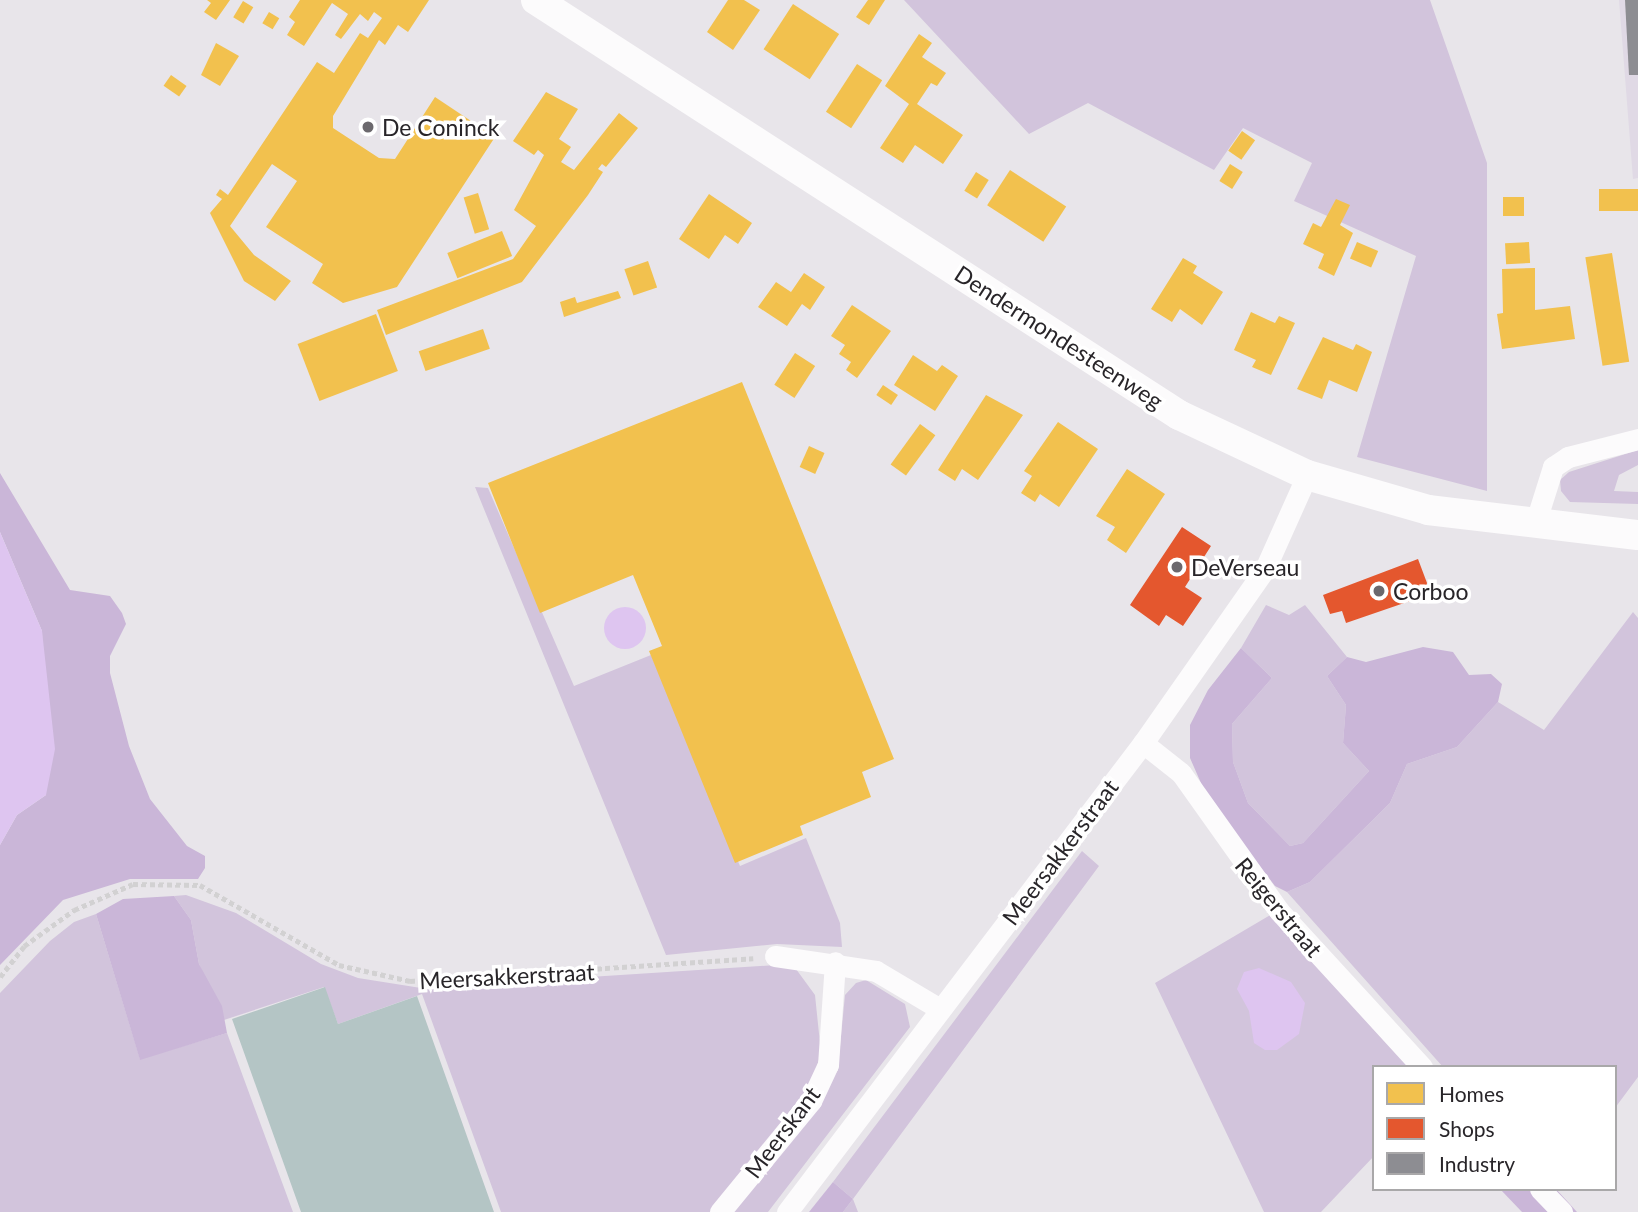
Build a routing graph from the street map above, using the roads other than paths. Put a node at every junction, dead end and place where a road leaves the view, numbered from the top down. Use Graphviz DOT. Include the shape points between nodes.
graph roads {
  1 [pos="536,0"];
  2 [pos="1638,439"];
  3 [pos="1307,475"];
  4 [pos="1535,524"];
  5 [pos="1638,536"];
  6 [pos="1143,743"];
  7 [pos="775,956"];
  8 [pos="835,962"];
  9 [pos="940,1009"];
  10 [pos="1420,1065"];
  11 [pos="1542,1191"];
  12 [pos="720,1212"];
  13 [pos="787,1212"];
  14 [pos="1562,1212"];
  1 -- 3 [label="main road, Dendermondesteenweg" via="1179,415"];
  2 -- 4 [label="street" via="1568,457 1553,467"];
  3 -- 4 [label="main road, Dendermondesteenweg" via="1428,510"];
  3 -- 6 [label="street, Meersakkerstraat" via="1265,569"];
  4 -- 5 [label="main road, Dendermondesteenweg"];
  6 -- 9 [label="street, Meersakkerstraat"];
  6 -- 10 [label="street, Reigerstraat" via="1181,773 1279,911"];
  7 -- 8 [label="street"];
  8 -- 9 [label="street" via="876,971"];
  8 -- 12 [label="street, Meerskant" via="828,1065 811,1101"];
  9 -- 13 [label="street, Meersakkerstraat"];
  11 -- 14 [label="street"];
}
